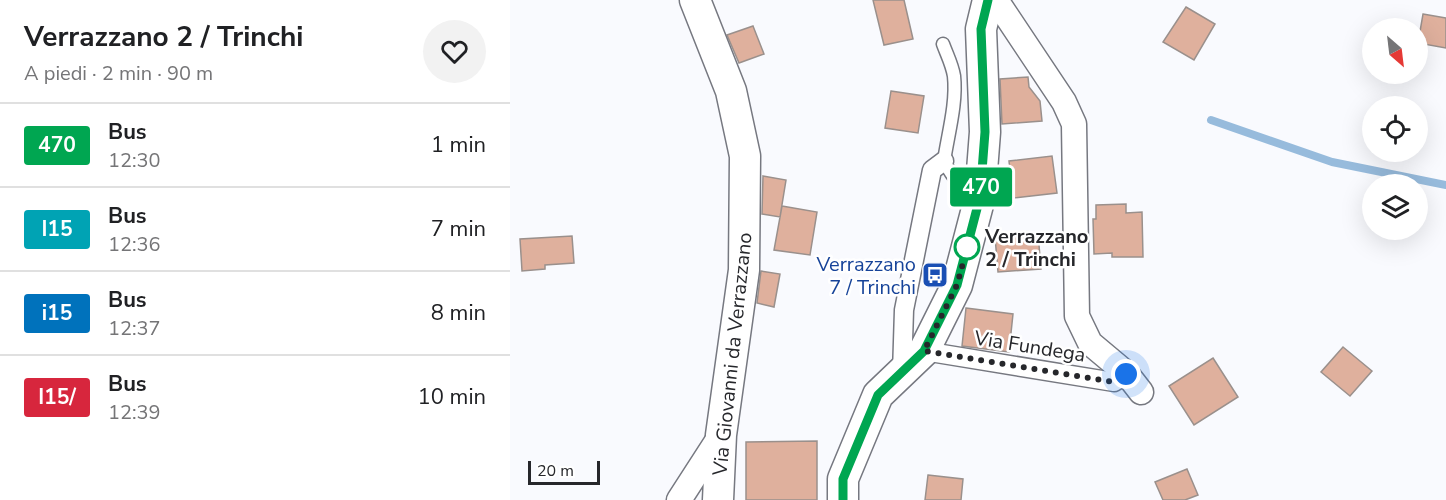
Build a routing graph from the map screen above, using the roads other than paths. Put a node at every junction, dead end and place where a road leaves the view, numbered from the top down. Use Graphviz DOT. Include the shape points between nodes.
graph roads {
  1 [pos="695,0"];
  2 [pos="988,0"];
  3 [pos="996,0"];
  4 [pos="943,45"];
  5 [pos="944,161"];
  6 [pos="980,197"];
  7 [pos="924,351"];
  8 [pos="902,373"];
  9 [pos="1134,383"];
  10 [pos="721,435"];
  11 [pos="679,500"];
  12 [pos="718,500"];
  13 [pos="843,500"];
  1 -- 10 [label="street, Via Giovanni da Verrazzano" via="731,91 746,156 744,270"];
  2 -- 6 [label="street" via="981,29 985,132"];
  3 -- 9 [label="street" via="1064,102 1074,124 1077,316 1090,343"];
  4 -- 5 [label="lane" via="954,78"];
  5 -- 6 [label="lane" via="959,185"];
  5 -- 8 [label="street" via="932,170 906,298"];
  6 -- 7 [label="street" via="957,285"];
  7 -- 8 [label="street"];
  7 -- 9 [label="street, Via Fundega"];
  8 -- 13 [label="street" via="878,395 843,479"];
  10 -- 11 [label="street"];
  10 -- 12 [label="street, Via Giovanni da Verrazzano"];
}
